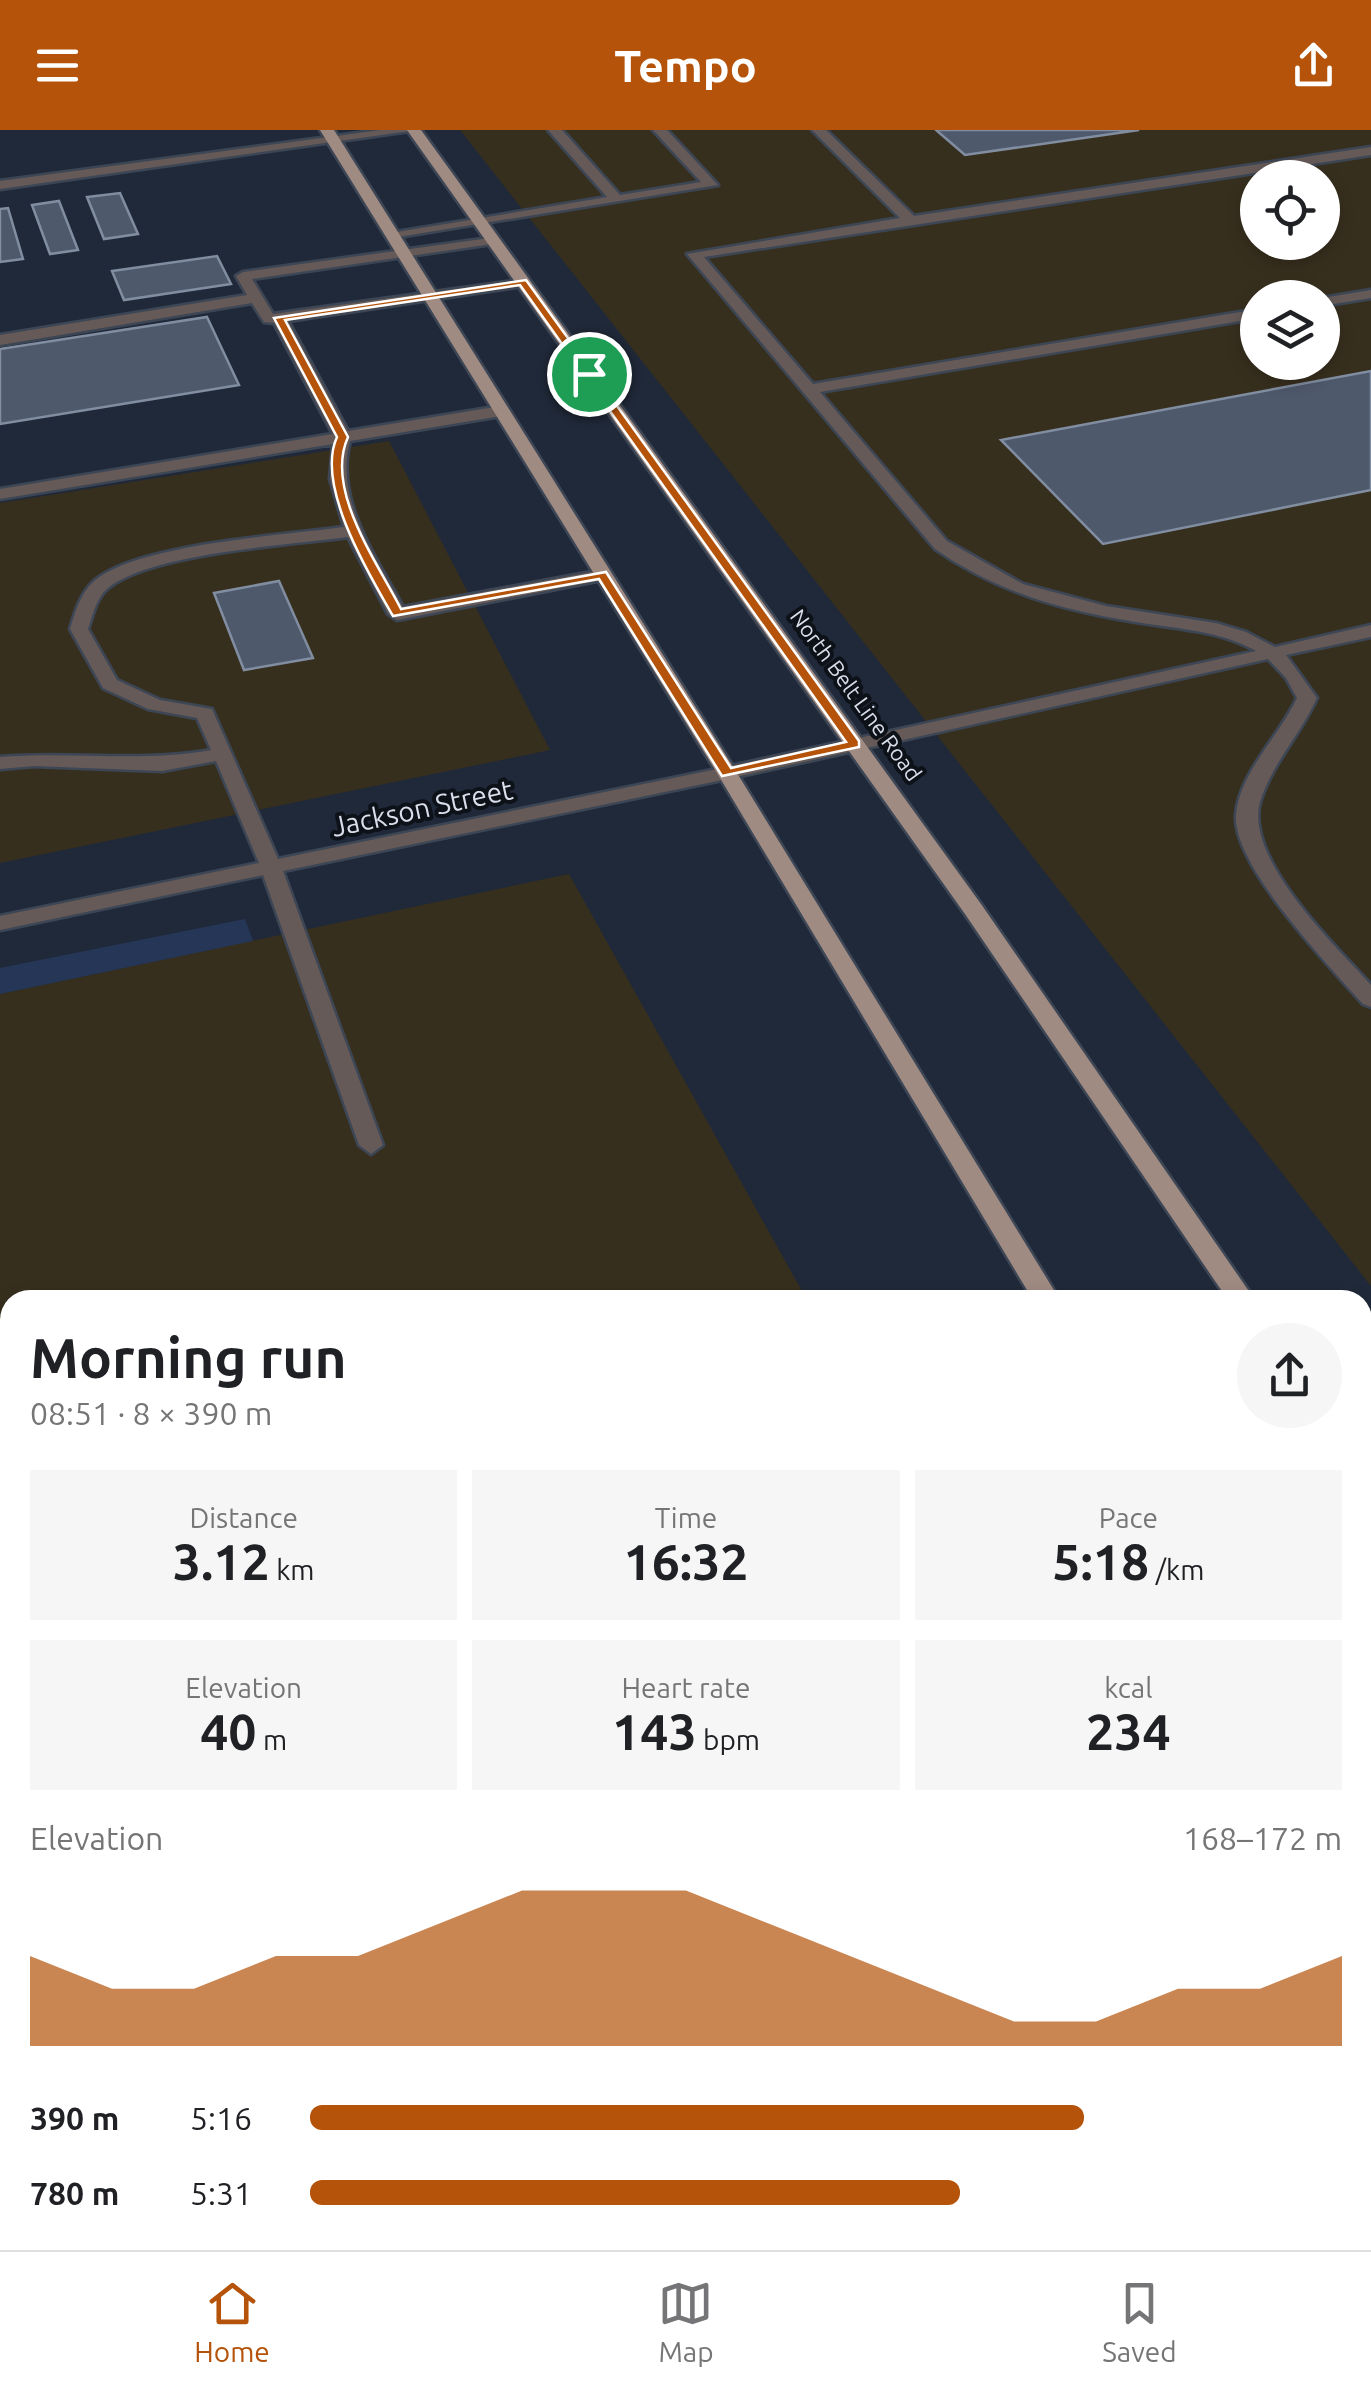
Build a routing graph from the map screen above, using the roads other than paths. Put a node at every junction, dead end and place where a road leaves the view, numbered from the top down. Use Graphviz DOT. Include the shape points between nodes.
graph roads {
  1 [pos="412,130"];
  2 [pos="555,130"];
  3 [pos="660,130"];
  4 [pos="818,130"];
  5 [pos="330,135"];
  6 [pos="1371,151"];
  7 [pos="0,186"];
  8 [pos="616,199"];
  9 [pos="911,221"];
  10 [pos="479,222"];
  11 [pos="392,234"];
  12 [pos="492,240"];
  13 [pos="403,252"];
  14 [pos="522,282"];
  15 [pos="1371,294"];
  16 [pos="430,295"];
  17 [pos="256,298"];
  18 [pos="1340,299"];
  19 [pos="1240,316"];
  20 [pos="279,318"];
  21 [pos="0,340"];
  22 [pos="810,389"];
  23 [pos="501,411"];
  24 [pos="343,437"];
  25 [pos="0,494"];
  26 [pos="356,530"];
  27 [pos="602,575"];
  28 [pos="1371,631"];
  29 [pos="1275,652"];
  30 [pos="854,744"];
  31 [pos="222,754"];
  32 [pos="0,764"];
  33 [pos="727,773"];
  34 [pos="271,868"];
  35 [pos="0,923"];
  36 [pos="1371,999"];
  37 [pos="371,1144"];
  38 [pos="1041,1290"];
  39 [pos="1235,1290"];
  1 -- 5 [label="street"];
  1 -- 10 [label="main road, North Belt Line Road"];
  2 -- 8 [label="street"];
  3 -- 8 [label="street" via="711,185"];
  4 -- 9 [label="street"];
  5 -- 7 [label="street"];
  5 -- 11 [label="main road"];
  6 -- 9 [label="street"];
  8 -- 10 [label="street"];
  9 -- 22 [label="street" via="694,254"];
  10 -- 11 [label="street"];
  10 -- 12 [label="main road, North Belt Line Road"];
  11 -- 13 [label="main road"];
  12 -- 13 [label="street"];
  12 -- 14 [label="main road, North Belt Line Road"];
  13 -- 16 [label="main road"];
  13 -- 17 [label="street" via="243,276"];
  14 -- 16 [label="street"];
  14 -- 30 [label="main road, North Belt Line Road"];
  15 -- 18 [label="street"];
  16 -- 20 [label="street"];
  16 -- 23 [label="main road"];
  17 -- 20 [label="street" via="268,320"];
  17 -- 21 [label="street"];
  19 -- 22 [label="street"];
  20 -- 24 [label="street"];
  22 -- 29 [label="street" via="941,544 982,574 1042,596 1211,626"];
  23 -- 24 [label="street"];
  23 -- 27 [label="main road"];
  24 -- 25 [label="street"];
  24 -- 26 [label="street" via="335,454 344,507"];
  26 -- 27 [label="street" via="397,614"];
  26 -- 31 [label="street" via="175,560 108,579 88,598 79,629 110,684 155,705 205,713"];
  27 -- 33 [label="main road"];
  28 -- 29 [label="street, Jackson Street"];
  29 -- 30 [label="street, Jackson Street"];
  29 -- 36 [label="street" via="1307,698 1245,817 1252,846 1299,918"];
  30 -- 33 [label="street, Jackson Street"];
  30 -- 39 [label="main road, North Belt Line Road"];
  31 -- 32 [label="street" via="162,764"];
  31 -- 34 [label="street"];
  33 -- 34 [label="street, Jackson Street"];
  33 -- 38 [label="main road"];
  34 -- 35 [label="street, Jackson Street"];
  34 -- 37 [label="street"];
}
